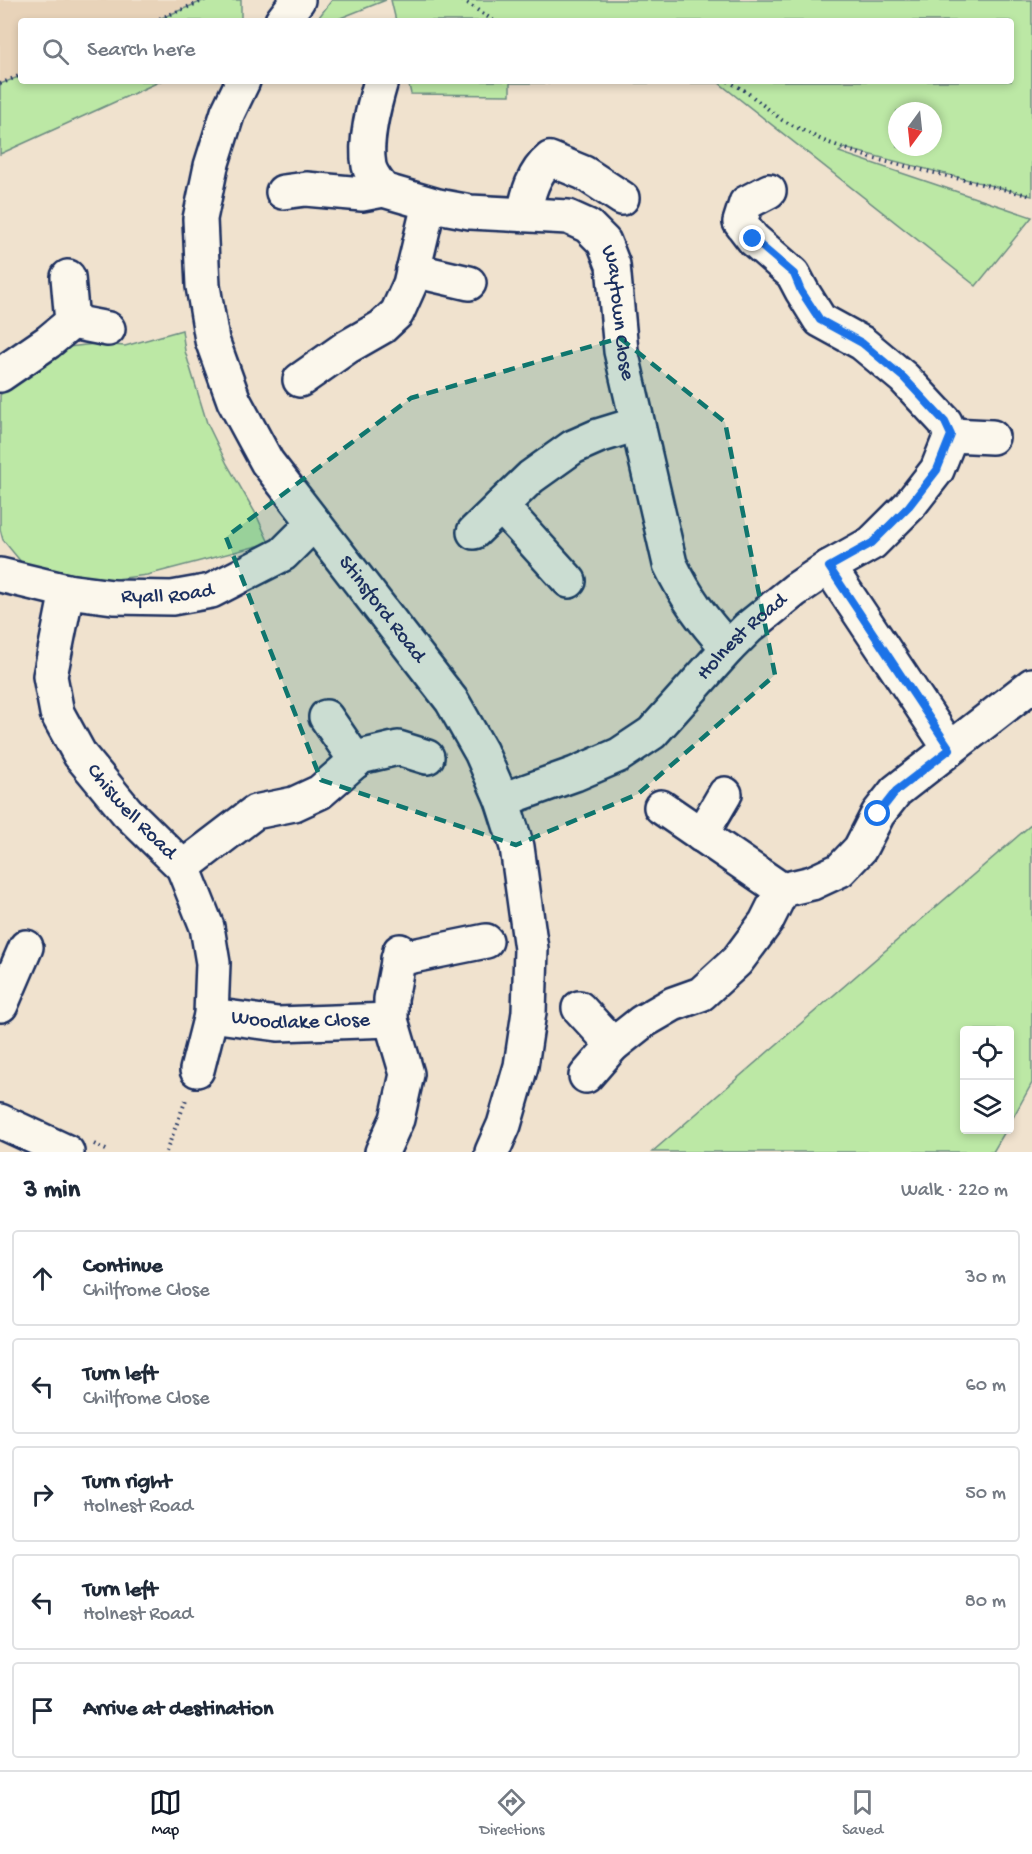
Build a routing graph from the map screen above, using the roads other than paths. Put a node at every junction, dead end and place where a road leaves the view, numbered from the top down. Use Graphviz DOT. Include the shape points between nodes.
graph roads {
  1 [pos="298,0"];
  2 [pos="284,18"];
  3 [pos="242,84"];
  4 [pos="380,84"];
  5 [pos="383,190"];
  6 [pos="769,191"];
  7 [pos="284,192"];
  8 [pos="622,198"];
  9 [pos="429,204"];
  10 [pos="524,214"];
  11 [pos="413,270"];
  12 [pos="68,277"];
  13 [pos="469,282"];
  14 [pos="72,322"];
  15 [pos="108,329"];
  16 [pos="0,375"];
  17 [pos="300,380"];
  18 [pos="637,424"];
  19 [pos="951,435"];
  20 [pos="992,437"];
  21 [pos="501,506"];
  22 [pos="314,523"];
  23 [pos="474,532"];
  24 [pos="829,567"];
  25 [pos="0,575"];
  26 [pos="568,581"];
  27 [pos="68,591"];
  28 [pos="728,648"];
  29 [pos="1032,685"];
  30 [pos="326,717"];
  31 [pos="950,749"];
  32 [pos="427,757"];
  33 [pos="356,760"];
  34 [pos="725,794"];
  35 [pos="502,800"];
  36 [pos="661,807"];
  37 [pos="701,834"];
  38 [pos="183,867"];
  39 [pos="782,890"];
  40 [pos="486,941"];
  41 [pos="14,962"];
  42 [pos="2,1005"];
  43 [pos="579,1008"];
  44 [pos="211,1015"];
  45 [pos="391,1020"];
  46 [pos="613,1045"];
  47 [pos="197,1070"];
  48 [pos="586,1076"];
  49 [pos="0,1121"];
  50 [pos="67,1152"];
  51 [pos="382,1152"];
  52 [pos="492,1152"];
  1 -- 2 [label="street"];
  3 -- 22 [label="street, Stinsford Road" via="211,166 200,219 203,286 212,340 234,401 267,462"];
  4 -- 5 [label="street" via="368,146 369,167"];
  5 -- 7 [label="street, Waytown Close" via="362,194 306,189"];
  5 -- 9 [label="street, Waytown Close"];
  6 -- 19 [label="street" via="746,203 740,222 753,239 794,274 820,320 862,343 904,378 945,422"];
  8 -- 10 [label="street" via="584,173 550,159 532,184"];
  9 -- 10 [label="street, Waytown Close" via="470,212"];
  9 -- 11 [label="street"];
  10 -- 18 [label="street, Waytown Close" via="568,217 588,226 604,242 613,265 621,351"];
  11 -- 13 [label="street"];
  11 -- 17 [label="street" via="397,313"];
  12 -- 14 [label="street"];
  14 -- 15 [label="street"];
  14 -- 16 [label="street"];
  18 -- 21 [label="street" via="573,447 531,477"];
  18 -- 28 [label="street, Waytown Close" via="670,564 704,622"];
  19 -- 20 [label="street"];
  19 -- 24 [label="street, Holnest Road" via="937,470 909,506 872,543"];
  21 -- 23 [label="street"];
  21 -- 26 [label="street"];
  22 -- 27 [label="street, Ryall Road" via="283,554 211,591 172,598"];
  22 -- 35 [label="street, Stinsford Road" via="452,700"];
  24 -- 28 [label="street, Holnest Road" via="795,590"];
  24 -- 31 [label="street"];
  25 -- 27 [label="street, Ryall Road"];
  27 -- 38 [label="street, Chiswell Road" via="50,676 57,713 80,755 127,812"];
  28 -- 35 [label="street, Holnest Road" via="652,732 619,755"];
  29 -- 31 [label="street"];
  30 -- 33 [label="street"];
  31 -- 39 [label="street" via="896,791 878,814 861,849 840,870 812,883"];
  32 -- 33 [label="street" via="398,748"];
  33 -- 38 [label="street" via="320,792 294,804 255,812"];
  34 -- 37 [label="street"];
  35 -- 52 [label="street, Stinsford Road" via="517,848 531,949 529,1012 521,1066"];
  36 -- 37 [label="street"];
  37 -- 39 [label="street"];
  38 -- 44 [label="street, Chiswell Road" via="207,927 213,963"];
  39 -- 46 [label="street" via="766,922 737,961 701,994 673,1004"];
  40 -- 45 [label="street, Woodlake Close" via="399,955"];
  41 -- 42 [label="street"];
  43 -- 46 [label="street"];
  44 -- 45 [label="street, Woodlake Close" via="278,1024"];
  44 -- 47 [label="street, Chiswell Road"];
  45 -- 51 [label="street, Woodlake Close" via="406,1074 397,1119"];
  46 -- 48 [label="street"];
  49 -- 50 [label="street"];
}
